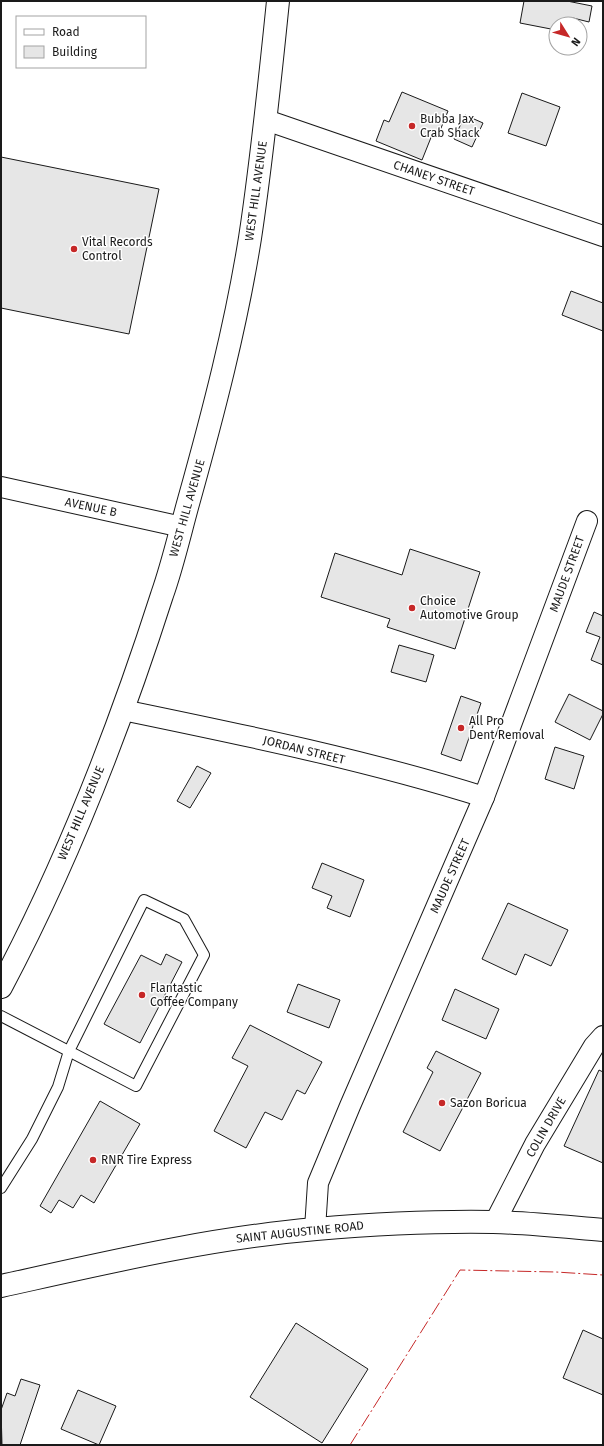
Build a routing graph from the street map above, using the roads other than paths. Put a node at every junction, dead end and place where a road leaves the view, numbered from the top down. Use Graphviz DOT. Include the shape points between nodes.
graph roads {
  1 [pos="278,1"];
  2 [pos="266,120"];
  3 [pos="603,236"];
  4 [pos="1,487"];
  5 [pos="587,521"];
  6 [pos="182,527"];
  7 [pos="123,710"];
  8 [pos="484,797"];
  9 [pos="1,988"];
  10 [pos="1,1016"];
  11 [pos="603,1036"];
  12 [pos="69,1052"];
  13 [pos="1,1188"];
  14 [pos="495,1222"];
  15 [pos="315,1229"];
  16 [pos="603,1230"];
  17 [pos="1,1285"];
  1 -- 2 [label="main road, WEST HILL AVENUE"];
  2 -- 3 [label="street, CHANEY STREET"];
  2 -- 6 [label="main road, WEST HILL AVENUE" via="250,238 233,323 207,436"];
  4 -- 6 [label="street, AVENUE B"];
  5 -- 8 [label="street, MAUDE STREET"];
  6 -- 7 [label="main road, WEST HILL AVENUE" via="163,593"];
  7 -- 8 [label="street, JORDAN STREET" via="276,742 433,781"];
  7 -- 9 [label="main road, WEST HILL AVENUE" via="28,937"];
  8 -- 15 [label="street, MAUDE STREET" via="318,1183"];
  10 -- 12 [label="lane"];
  11 -- 14 [label="street, COLIN DRIVE" via="594,1046 535,1144"];
  12 -- 12 [label="lane" via="136,1086 204,955 184,919 144,900"];
  12 -- 13 [label="lane" via="58,1087 32,1139"];
  14 -- 15 [label="main road, SAINT AUGUSTINE ROAD" via="375,1224"];
  14 -- 16 [label="main road, SAINT AUGUSTINE ROAD"];
  15 -- 17 [label="main road, SAINT AUGUSTINE ROAD" via="183,1248"];
}
